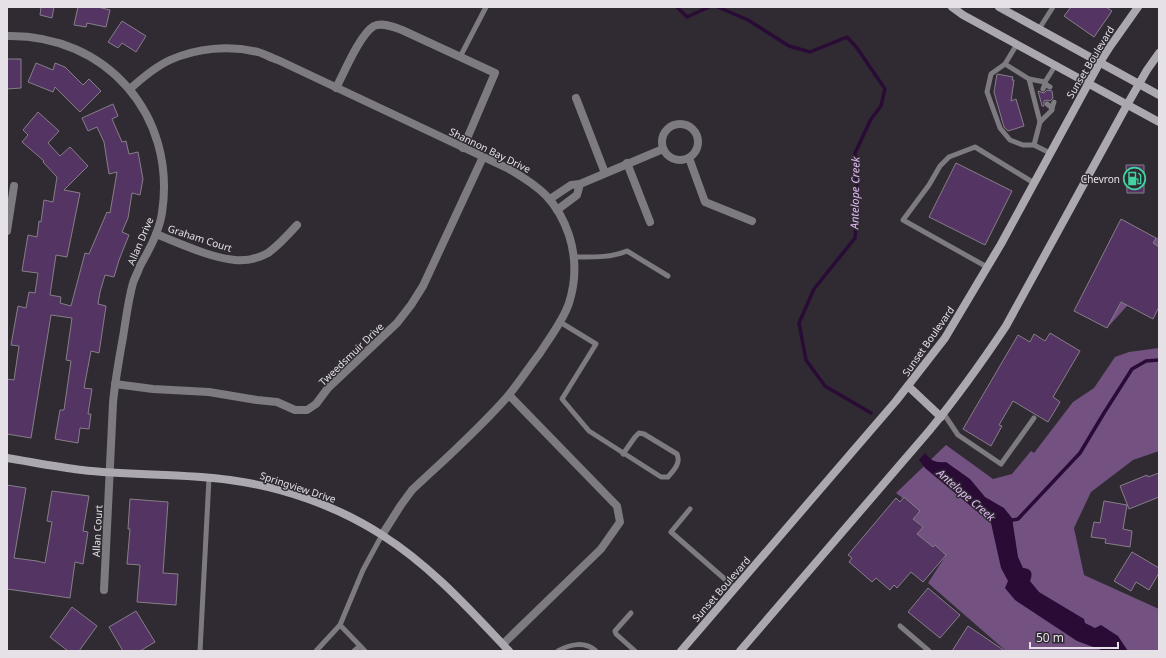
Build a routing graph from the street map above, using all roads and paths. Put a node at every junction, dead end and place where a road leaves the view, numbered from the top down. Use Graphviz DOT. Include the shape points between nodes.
graph roads {
  1 [pos="486,7"];
  2 [pos="952,7"];
  3 [pos="999,7"];
  4 [pos="1052,7"];
  5 [pos="1138,7"];
  6 [pos="1039,29"];
  7 [pos="7,36"];
  8 [pos="1017,44"];
  9 [pos="1159,53"];
  10 [pos="460,57"];
  11 [pos="1100,62"];
  12 [pos="1006,64"];
  13 [pos="1055,66"];
  14 [pos="1029,79"];
  15 [pos="1088,83"];
  16 [pos="1139,84"];
  17 [pos="336,88"];
  18 [pos="130,89"];
  19 [pos="1159,95"];
  20 [pos="576,98"];
  21 [pos="1047,104"];
  22 [pos="1127,105"];
  23 [pos="1040,122"];
  24 [pos="1159,122"];
  25 [pos="1034,145"];
  26 [pos="463,148"];
  27 [pos="663,149"];
  28 [pos="1050,153"];
  29 [pos="483,157"];
  30 [pos="689,158"];
  31 [pos="628,163"];
  32 [pos="606,173"];
  33 [pos="1034,183"];
  34 [pos="580,184"];
  35 [pos="14,186"];
  36 [pos="550,199"];
  37 [pos="557,210"];
  38 [pos="752,221"];
  39 [pos="650,222"];
  40 [pos="297,225"];
  41 [pos="7,230"];
  42 [pos="156,234"];
  43 [pos="574,257"];
  44 [pos="987,267"];
  45 [pos="668,276"];
  46 [pos="560,322"];
  47 [pos="115,384"];
  48 [pos="908,386"];
  49 [pos="508,395"];
  50 [pos="942,415"];
  51 [pos="1034,418"];
  52 [pos="624,454"];
  53 [pos="7,458"];
  54 [pos="110,472"];
  55 [pos="209,478"];
  56 [pos="690,509"];
  57 [pos="382,535"];
  58 [pos="736,588"];
  59 [pos="104,590"];
  60 [pos="632,613"];
  61 [pos="340,625"];
  62 [pos="900,626"];
  63 [pos="503,644"];
  64 [pos="360,646"];
  65 [pos="564,649"];
  66 [pos="200,651"];
  67 [pos="316,651"];
  68 [pos="354,651"];
  69 [pos="365,651"];
  70 [pos="509,651"];
  71 [pos="558,651"];
  72 [pos="569,651"];
  73 [pos="596,651"];
  74 [pos="635,651"];
  75 [pos="681,651"];
  76 [pos="740,651"];
  77 [pos="929,651"];
  1 -- 10 [label="lane"];
  2 -- 8 [label="main road"];
  3 -- 6 [label="main road"];
  4 -- 6 [label="lane"];
  5 -- 11 [label="main road, Sunset Boulevard"];
  6 -- 11 [label="main road"];
  7 -- 18 [label="street, Allan Drive" via="41,38 80,51 99,61"];
  8 -- 12 [label="lane"];
  8 -- 13 [label="main road"];
  9 -- 16 [label="main road"];
  10 -- 17 [label="street" via="402,30 387,25 375,26 363,36"];
  10 -- 26 [label="street" via="495,73"];
  11 -- 15 [label="main road, Sunset Boulevard"];
  11 -- 16 [label="main road"];
  12 -- 14 [label="lane"];
  12 -- 25 [label="lane" via="991,74 988,92 1000,128 1010,140 1023,145"];
  13 -- 14 [label="lane" via="1046,86"];
  13 -- 15 [label="main road"];
  14 -- 23 [label="lane"];
  15 -- 22 [label="main road"];
  15 -- 28 [label="main road, Sunset Boulevard"];
  16 -- 19 [label="main road"];
  16 -- 22 [label="main road"];
  17 -- 18 [label="street, Shannon Bay Drive" via="258,52 213,48 170,61"];
  17 -- 26 [label="street, Shannon Bay Drive"];
  18 -- 42 [label="street, Allan Drive" via="153,128 163,170 162,214"];
  20 -- 32 [label="street"];
  21 -- 23 [label="lane" via="1053,105 1052,110"];
  22 -- 24 [label="main road"];
  22 -- 50 [label="main road" via="1006,326"];
  23 -- 25 [label="lane"];
  25 -- 28 [label="lane"];
  26 -- 29 [label="street, Shannon Bay Drive"];
  27 -- 30 [label="street" via="672,159 679,161"];
  27 -- 30 [label="street" via="661,142 667,129 673,125 687,125 697,135 698,142 697,150"];
  27 -- 31 [label="street"];
  28 -- 33 [label="main road, Sunset Boulevard"];
  29 -- 36 [label="street, Shannon Bay Drive" via="529,181"];
  29 -- 47 [label="street, Tweedsmuir Drive" via="423,286 411,305 397,323 307,410 295,410 277,402 209,392 153,390"];
  30 -- 38 [label="street" via="705,202"];
  31 -- 32 [label="street"];
  31 -- 39 [label="street"];
  32 -- 34 [label="street"];
  33 -- 44 [label="main road, Sunset Boulevard"];
  33 -- 44 [label="lane" via="975,148 949,157 903,220"];
  34 -- 36 [label="street" via="571,185"];
  34 -- 37 [label="street" via="577,195"];
  35 -- 41 [label="street"];
  36 -- 37 [label="street, Shannon Bay Drive"];
  37 -- 43 [label="street, Shannon Bay Drive" via="565,224"];
  40 -- 42 [label="street, Graham Court" via="268,253 254,259 236,260 220,257"];
  42 -- 47 [label="street, Allan Drive" via="133,281"];
  43 -- 45 [label="lane" via="610,256 627,251"];
  43 -- 46 [label="street, Shannon Bay Drive" via="569,304"];
  44 -- 48 [label="main road, Sunset Boulevard" via="945,338"];
  46 -- 49 [label="street, Shannon Bay Drive"];
  46 -- 52 [label="lane" via="596,344 562,399 589,431"];
  47 -- 54 [label="street, Allan Drive"];
  48 -- 50 [label="main road"];
  48 -- 58 [label="main road, Sunset Boulevard"];
  49 -- 57 [label="street, Shannon Bay Drive" via="412,490"];
  49 -- 63 [label="street" via="618,506 620,522 601,549"];
  50 -- 51 [label="lane" via="958,434 1001,464"];
  50 -- 76 [label="main road"];
  52 -- 52 [label="lane" via="665,478 679,458 677,454 639,433"];
  53 -- 54 [label="main road, Springview Drive"];
  54 -- 55 [label="main road, Springview Drive"];
  54 -- 59 [label="street, Allan Court"];
  55 -- 57 [label="main road, Springview Drive" via="253,483 297,496 346,514"];
  55 -- 66 [label="lane"];
  56 -- 58 [label="lane" via="671,532"];
  57 -- 61 [label="lane" via="363,570"];
  57 -- 63 [label="main road, Springview Drive" via="425,566"];
  58 -- 75 [label="main road, Sunset Boulevard"];
  60 -- 74 [label="lane" via="615,631"];
  61 -- 64 [label="lane"];
  61 -- 67 [label="lane"];
  62 -- 77 [label="lane"];
  63 -- 70 [label="main road, Springview Drive"];
  64 -- 68 [label="lane"];
  64 -- 69 [label="lane"];
  65 -- 71 [label="lane"];
  65 -- 72 [label="lane"];
  65 -- 73 [label="lane" via="582,645"];
}
